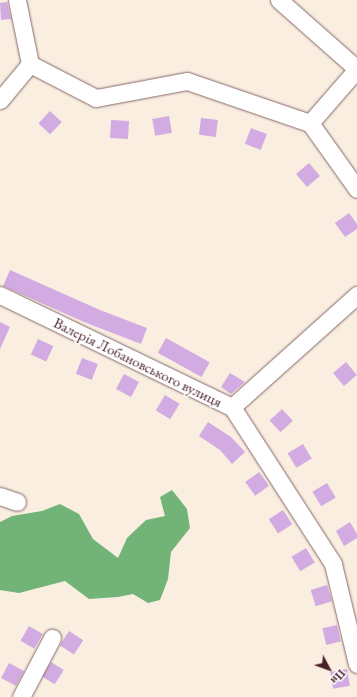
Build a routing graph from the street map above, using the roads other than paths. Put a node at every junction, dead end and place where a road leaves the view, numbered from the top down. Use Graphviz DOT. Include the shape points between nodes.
graph roads {
  1 [pos="17,0"];
  2 [pos="279,0"];
  3 [pos="30,64"];
  4 [pos="0,100"];
  5 [pos="310,123"];
  6 [pos="357,189"];
  7 [pos="0,295"];
  8 [pos="357,295"];
  9 [pos="232,407"];
  10 [pos="0,496"];
  11 [pos="17,502"];
  12 [pos="52,638"];
  13 [pos="357,664"];
  14 [pos="21,697"];
  1 -- 3 [label="street"];
  2 -- 5 [label="street" via="357,69"];
  3 -- 4 [label="street"];
  3 -- 5 [label="street" via="96,98 187,81"];
  5 -- 6 [label="street"];
  7 -- 9 [label="street, Валерія Лобановського вулиця"];
  8 -- 9 [label="street"];
  9 -- 13 [label="street, Валерія Лобановського вулиця" via="334,564"];
  10 -- 11 [label="street"];
  12 -- 14 [label="street"];
}
